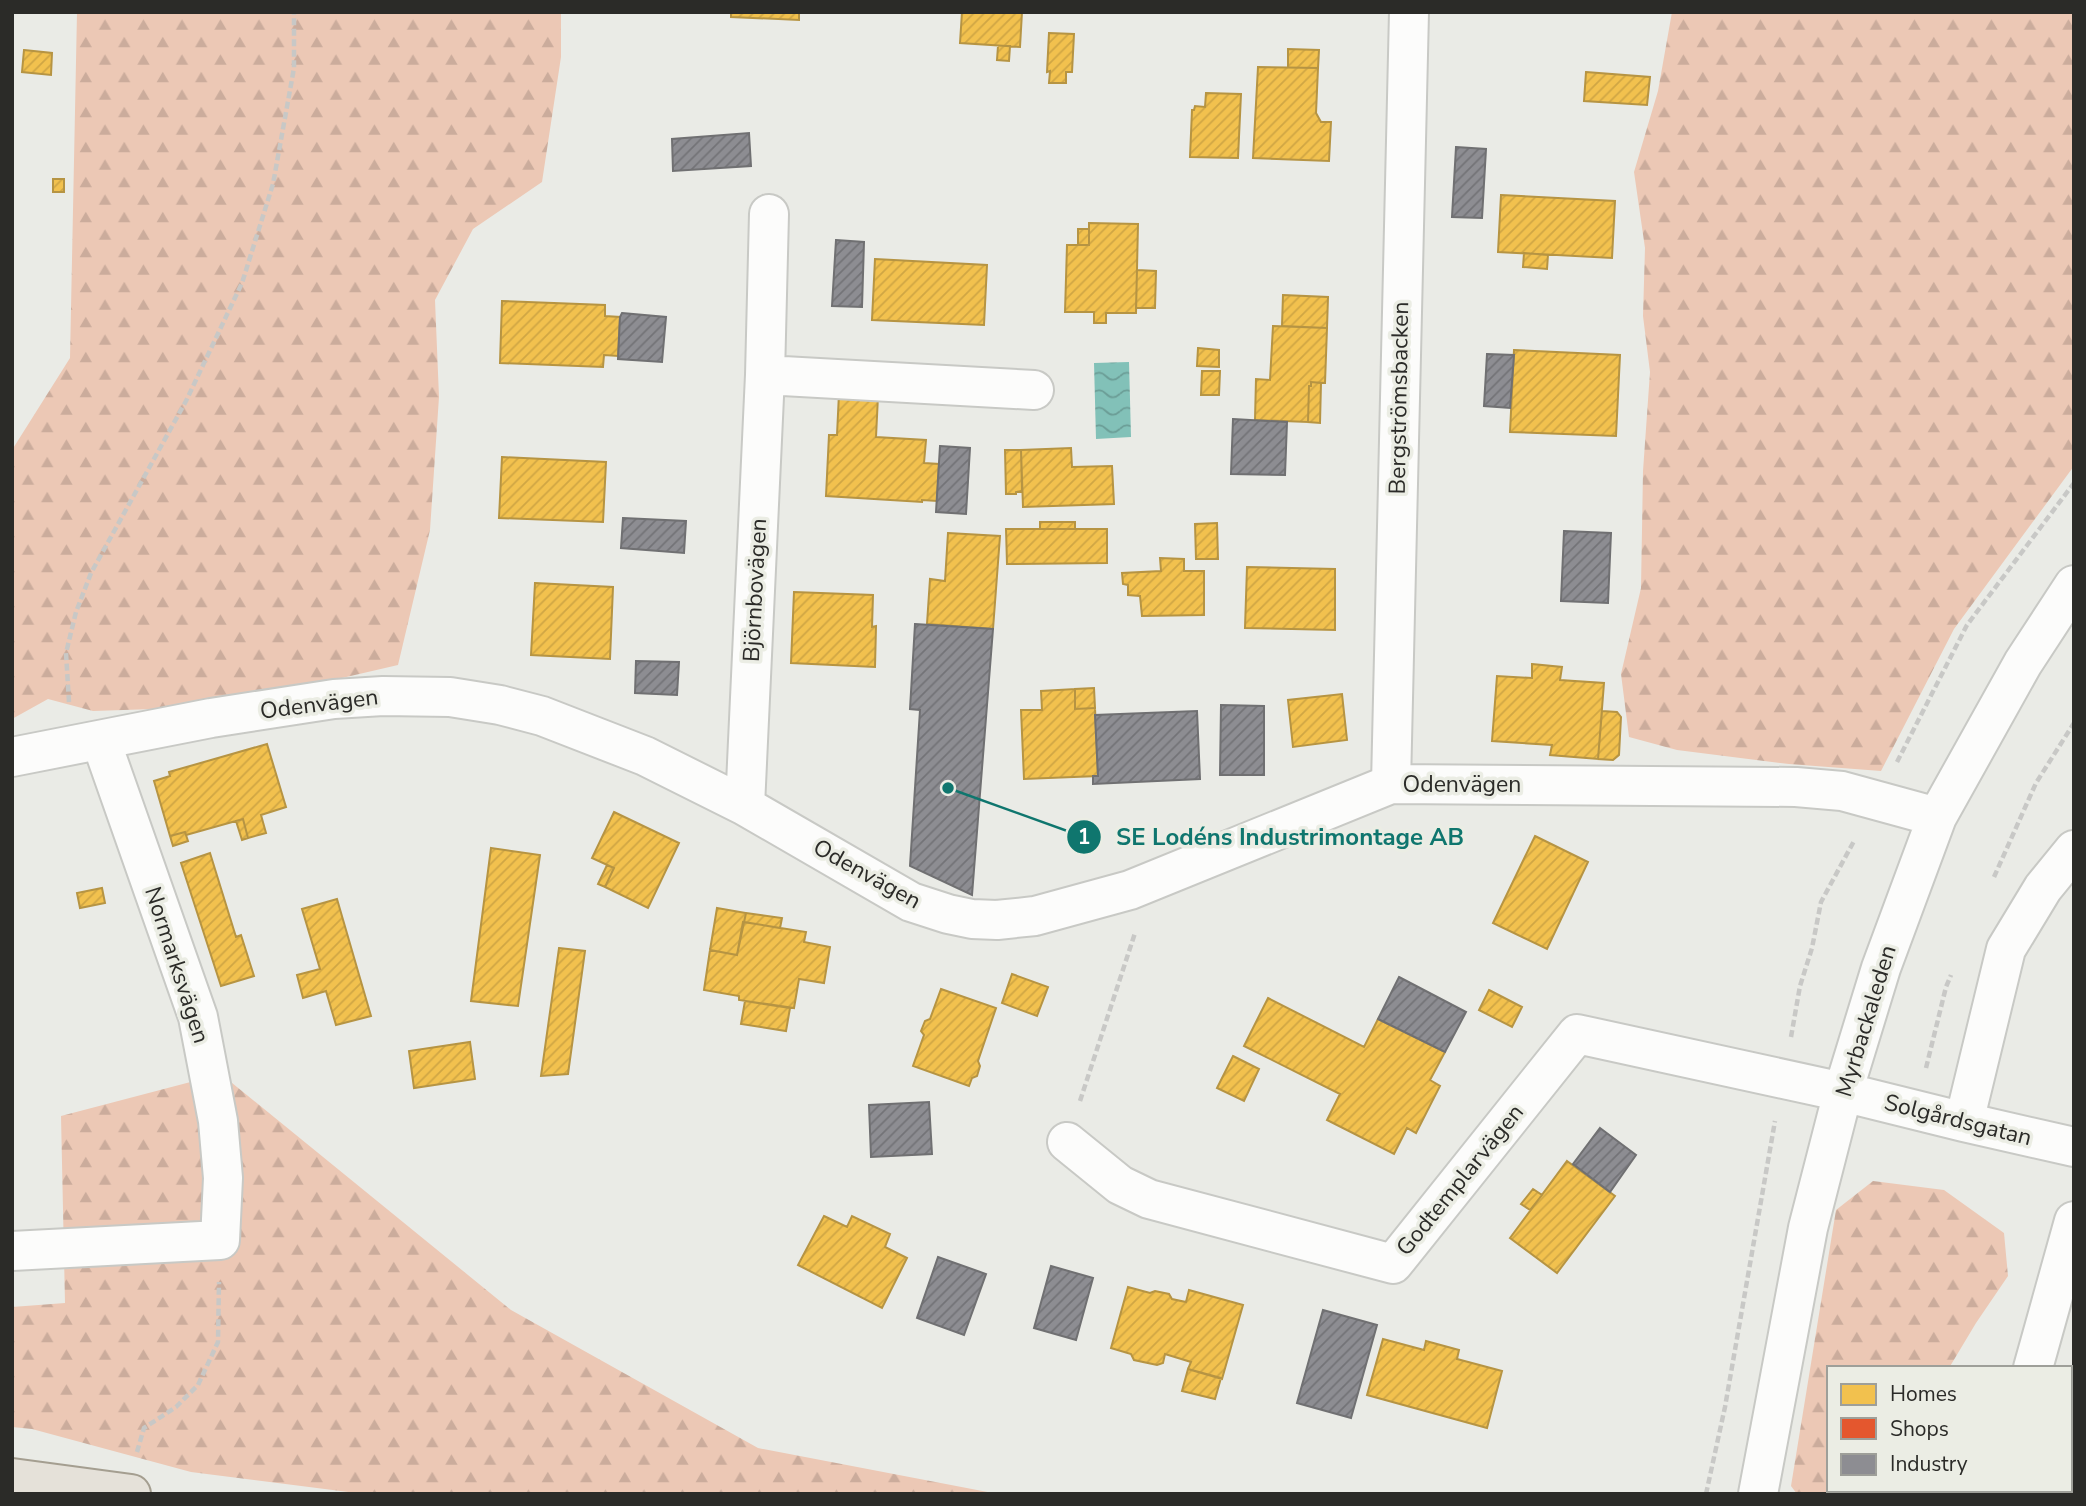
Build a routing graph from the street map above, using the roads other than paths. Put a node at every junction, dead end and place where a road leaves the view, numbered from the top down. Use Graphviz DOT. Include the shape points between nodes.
graph roads {
  1 [pos="1409,12"];
  2 [pos="769,214"];
  3 [pos="765,375"];
  4 [pos="1034,390"];
  5 [pos="2074,585"];
  6 [pos="101,741"];
  7 [pos="12,757"];
  8 [pos="1391,784"];
  9 [pos="746,806"];
  10 [pos="1937,817"];
  11 [pos="2074,850"];
  12 [pos="1843,1092"];
  13 [pos="1964,1122"];
  14 [pos="1067,1142"];
  15 [pos="2074,1147"];
  16 [pos="2074,1221"];
  17 [pos="12,1251"];
  18 [pos="2034,1366"];
  19 [pos="12,1478"];
  20 [pos="132,1479"];
  21 [pos="1758,1494"];
  1 -- 8 [label="street, Bergströmsbacken"];
  2 -- 3 [label="street, Björnbovägen"];
  3 -- 4 [label="street"];
  3 -- 9 [label="street, Björnbovägen"];
  5 -- 10 [label="street, Myrbackaleden" via="2023,663"];
  6 -- 7 [label="street, Odenvägen"];
  6 -- 9 [label="street, Odenvägen" via="334,699 450,697 542,716 645,756"];
  6 -- 17 [label="street, Normarksvägen" via="198,1017 218,1121 223,1178 220,1240"];
  8 -- 9 [label="street, Odenvägen" via="1130,890 1035,916 997,920 948,914 911,902"];
  8 -- 10 [label="street, Odenvägen" via="1796,787 1842,791"];
  10 -- 12 [label="street, Myrbackaleden" via="1881,968"];
  11 -- 13 [label="street" via="2043,888 2006,948"];
  12 -- 13 [label="street, Solgårdsgatan"];
  12 -- 14 [label="street, Godtemplarvägen" via="1577,1034 1393,1264 1149,1199 1120,1185"];
  12 -- 21 [label="street, Myrbackaleden" via="1808,1228"];
  13 -- 15 [label="street, Solgårdsgatan"];
  16 -- 18 [label="street"];
  19 -- 20 [label="main road"];
}
